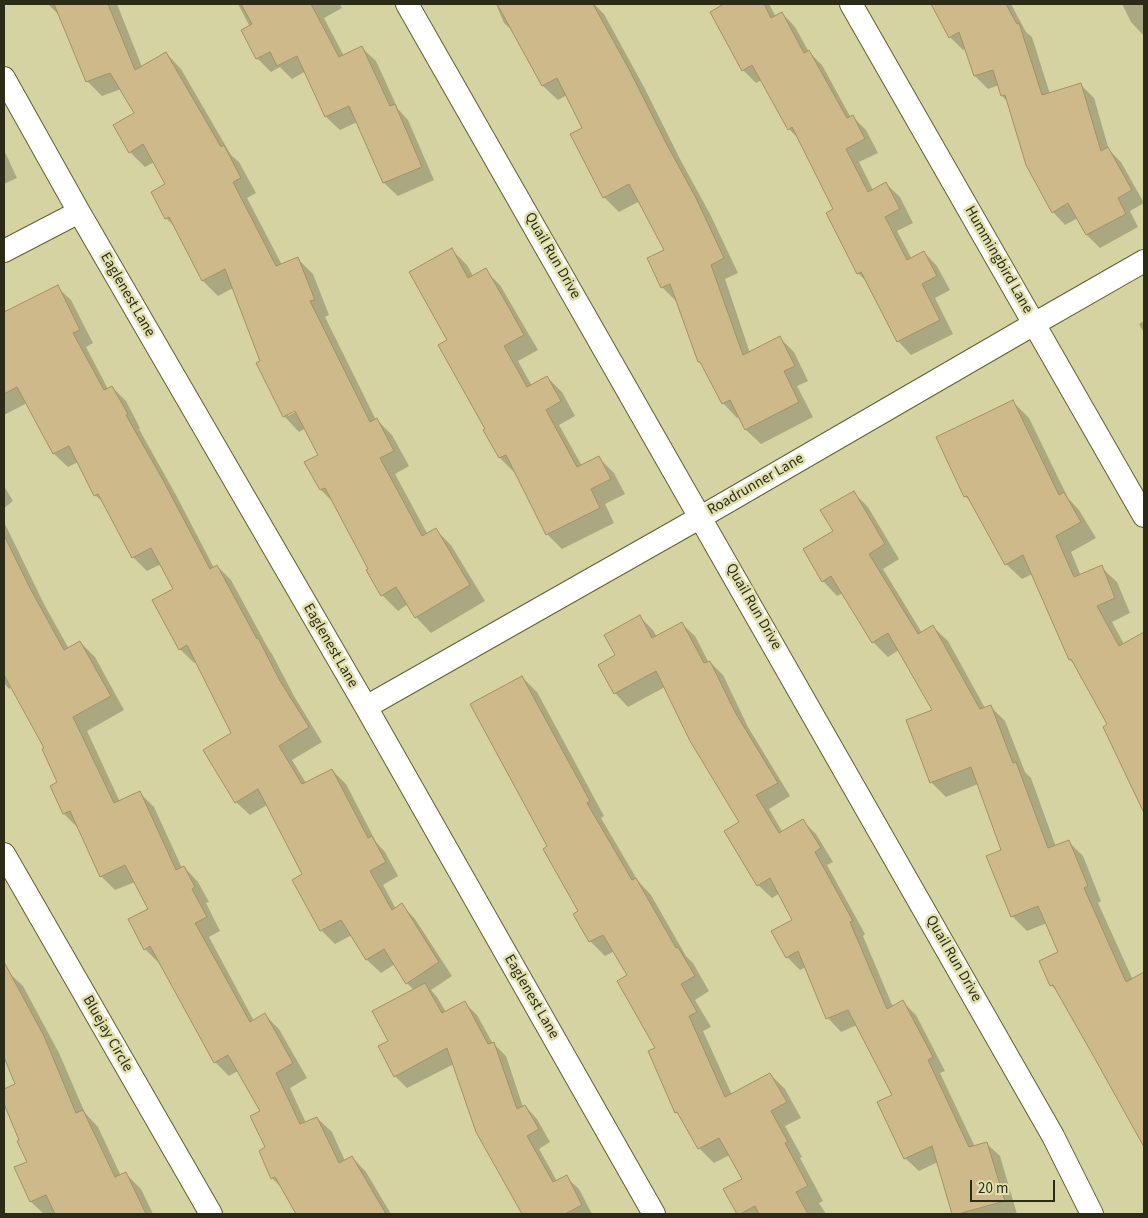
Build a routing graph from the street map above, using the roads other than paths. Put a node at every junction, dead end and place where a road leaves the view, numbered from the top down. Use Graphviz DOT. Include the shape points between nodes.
graph roads {
  1 [pos="408,4"];
  2 [pos="851,4"];
  3 [pos="4,78"];
  4 [pos="78,212"];
  5 [pos="4,251"];
  6 [pos="1144,261"];
  7 [pos="1034,324"];
  8 [pos="1144,516"];
  9 [pos="701,517"];
  10 [pos="366,707"];
  11 [pos="4,854"];
  12 [pos="211,1214"];
  13 [pos="654,1214"];
  14 [pos="1092,1214"];
  1 -- 9 [label="street, Quail Run Drive"];
  2 -- 7 [label="street, Hummingbird Lane"];
  3 -- 4 [label="street, Eaglenest Lane"];
  4 -- 5 [label="street"];
  4 -- 10 [label="street, Eaglenest Lane"];
  6 -- 7 [label="street, Roadrunner Lane"];
  7 -- 8 [label="street, Hummingbird Lane"];
  7 -- 9 [label="street, Roadrunner Lane"];
  9 -- 10 [label="street, Roadrunner Lane"];
  9 -- 14 [label="street, Quail Run Drive" via="1053,1136"];
  10 -- 13 [label="street, Eaglenest Lane"];
  11 -- 12 [label="street, Bluejay Circle"];
}
